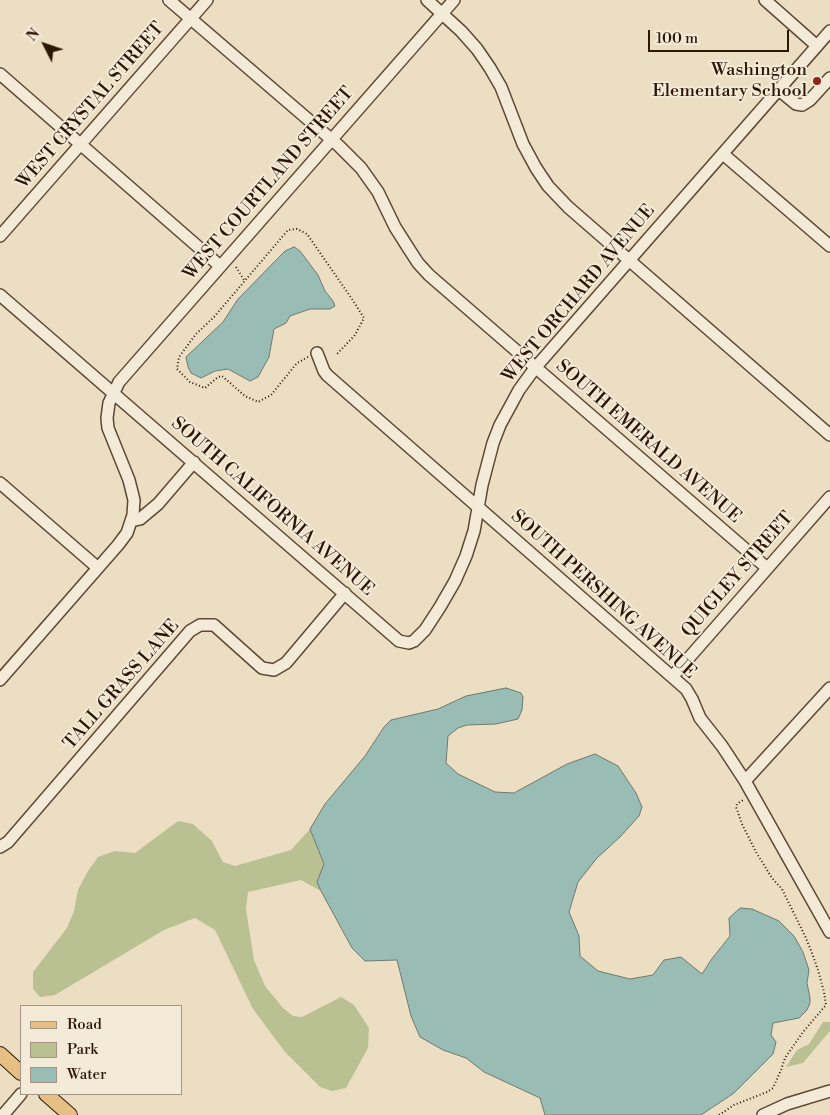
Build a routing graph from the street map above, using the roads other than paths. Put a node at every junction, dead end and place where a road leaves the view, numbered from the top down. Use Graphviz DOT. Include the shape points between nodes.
graph roads {
  1 [pos="169,0"];
  2 [pos="207,0"];
  3 [pos="427,0"];
  4 [pos="454,0"];
  5 [pos="765,0"];
  6 [pos="442,14"];
  7 [pos="191,19"];
  8 [pos="830,31"];
  9 [pos="817,46"];
  10 [pos="0,74"];
  11 [pos="830,78"];
  12 [pos="779,90"];
  13 [pos="332,140"];
  14 [pos="81,144"];
  15 [pos="723,154"];
  16 [pos="0,236"];
  17 [pos="830,246"];
  18 [pos="629,260"];
  19 [pos="220,266"];
  20 [pos="0,295"];
  21 [pos="317,353"];
  22 [pos="535,368"];
  23 [pos="113,393"];
  24 [pos="830,434"];
  25 [pos="194,462"];
  26 [pos="0,483"];
  27 [pos="830,497"];
  28 [pos="478,507"];
  29 [pos="131,521"];
  30 [pos="98,568"];
  31 [pos="767,568"];
  32 [pos="345,593"];
  33 [pos="409,644"];
  34 [pos="1,675"];
  35 [pos="673,676"];
  36 [pos="830,688"];
  37 [pos="745,781"];
  38 [pos="0,847"];
  39 [pos="830,932"];
  40 [pos="0,1054"];
  41 [pos="20,1072"];
  42 [pos="830,1091"];
  43 [pos="20,1095"];
  44 [pos="47,1095"];
  45 [pos="3,1115"];
  46 [pos="70,1115"];
  47 [pos="763,1115"];
  1 -- 7 [label="street, SOUTH EMERALD AVENUE"];
  2 -- 7 [label="street, WEST CRYSTAL STREET"];
  3 -- 6 [label="street"];
  4 -- 6 [label="street, WEST COURTLAND STREET"];
  5 -- 9 [label="street"];
  6 -- 13 [label="street, WEST COURTLAND STREET"];
  6 -- 18 [label="street" via="467,37 490,68 501,87 523,144 548,186"];
  7 -- 13 [label="street, SOUTH EMERALD AVENUE"];
  7 -- 14 [label="street, WEST CRYSTAL STREET"];
  8 -- 9 [label="street, WEST ORCHARD AVENUE"];
  9 -- 12 [label="street, WEST ORCHARD AVENUE"];
  10 -- 14 [label="street"];
  11 -- 12 [label="street" via="802,105"];
  12 -- 15 [label="street, WEST ORCHARD AVENUE"];
  13 -- 19 [label="street, WEST COURTLAND STREET"];
  13 -- 22 [label="street, SOUTH EMERALD AVENUE" via="367,176 418,263"];
  14 -- 16 [label="street, WEST CRYSTAL STREET"];
  14 -- 19 [label="street"];
  15 -- 17 [label="street"];
  15 -- 18 [label="street, WEST ORCHARD AVENUE"];
  18 -- 22 [label="street, WEST ORCHARD AVENUE"];
  18 -- 24 [label="street"];
  19 -- 23 [label="street, WEST COURTLAND STREET"];
  20 -- 23 [label="street, SOUTH CALIFORNIA AVENUE"];
  21 -- 28 [label="street, SOUTH PERSHING AVENUE" via="327,375"];
  22 -- 28 [label="street, WEST ORCHARD AVENUE" via="500,425 487,463"];
  22 -- 31 [label="street, SOUTH EMERALD AVENUE"];
  23 -- 25 [label="street, SOUTH CALIFORNIA AVENUE"];
  23 -- 29 [label="street" via="108,403 108,428 130,480 134,500"];
  25 -- 29 [label="street" via="158,504 140,519"];
  25 -- 32 [label="street, SOUTH CALIFORNIA AVENUE"];
  26 -- 30 [label="street"];
  27 -- 31 [label="street, QUIGLEY STREET"];
  28 -- 33 [label="street, WEST ORCHARD AVENUE" via="474,531 455,581 425,630"];
  28 -- 35 [label="street, SOUTH PERSHING AVENUE"];
  29 -- 30 [label="street" via="127,533"];
  30 -- 34 [label="street"];
  31 -- 35 [label="street, QUIGLEY STREET"];
  32 -- 33 [label="street, SOUTH CALIFORNIA AVENUE" via="399,641"];
  32 -- 38 [label="street, TALL GRASS LANE" via="286,663 274,670 262,668 214,625 200,625 190,631 8,842"];
  35 -- 37 [label="street, SOUTH PERSHING AVENUE" via="686,688 700,718"];
  36 -- 37 [label="street"];
  37 -- 39 [label="street, SOUTH PERSHING AVENUE"];
  40 -- 41 [label="main road"];
  42 -- 47 [label="street"];
  43 -- 45 [label="street"];
  44 -- 46 [label="main road"];
}
